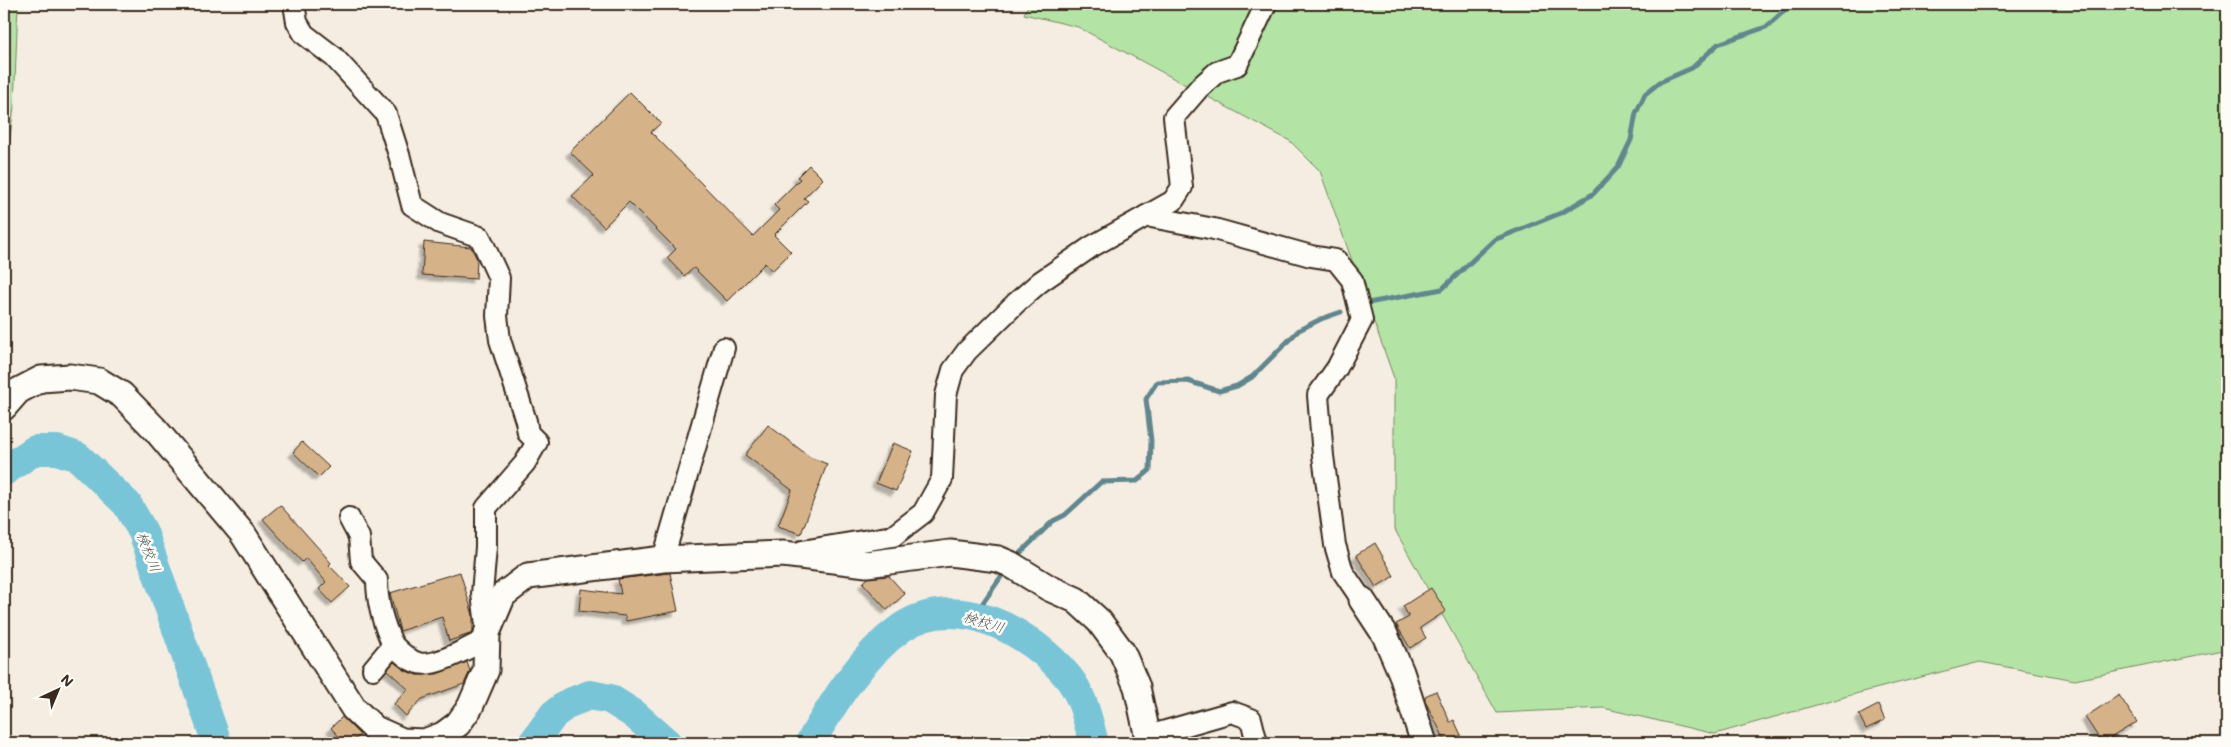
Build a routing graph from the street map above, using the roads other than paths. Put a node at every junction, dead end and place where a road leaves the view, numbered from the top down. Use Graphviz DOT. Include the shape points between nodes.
graph roads {
  1 [pos="294,4"];
  2 [pos="1266,4"];
  3 [pos="1146,216"];
  4 [pos="724,348"];
  5 [pos="4,406"];
  6 [pos="349,518"];
  7 [pos="783,554"];
  8 [pos="663,559"];
  9 [pos="1362,600"];
  10 [pos="487,636"];
  11 [pos="393,645"];
  12 [pos="373,669"];
  13 [pos="1148,740"];
  14 [pos="1256,743"];
  15 [pos="1424,743"];
  1 -- 10 [label="street" via="297,22 304,34 340,63 386,114 412,205 440,223 480,237 499,278 497,316 500,340 528,433 537,442 525,463 486,508 482,594"];
  2 -- 3 [label="street" via="1237,65 1217,72 1174,117 1182,187 1173,201"];
  3 -- 7 [label="street" via="1091,247 1040,282 967,351 953,370 946,395 942,479 923,513 893,536"];
  3 -- 9 [label="street" via="1214,229 1336,260 1352,280 1362,320 1337,368 1318,395 1322,456 1335,545 1343,572"];
  4 -- 8 [label="street"];
  5 -- 10 [label="street" via="18,392 41,379 99,381 122,395 155,429 243,534 354,709 375,729 402,741 424,742 443,735 458,724 470,707 486,670"];
  6 -- 11 [label="street" via="359,537 361,561 377,580 385,628"];
  7 -- 8 [label="street"];
  7 -- 13 [label="street" via="867,564 950,553 998,559 1010,564 1076,600 1099,620 1122,652 1137,687"];
  8 -- 10 [label="street" via="528,576 503,595"];
  9 -- 15 [label="street" via="1386,635"];
  10 -- 11 [label="street" via="435,663 419,664"];
  11 -- 12 [label="street"];
  13 -- 14 [label="street" via="1232,712 1251,720"];
}
